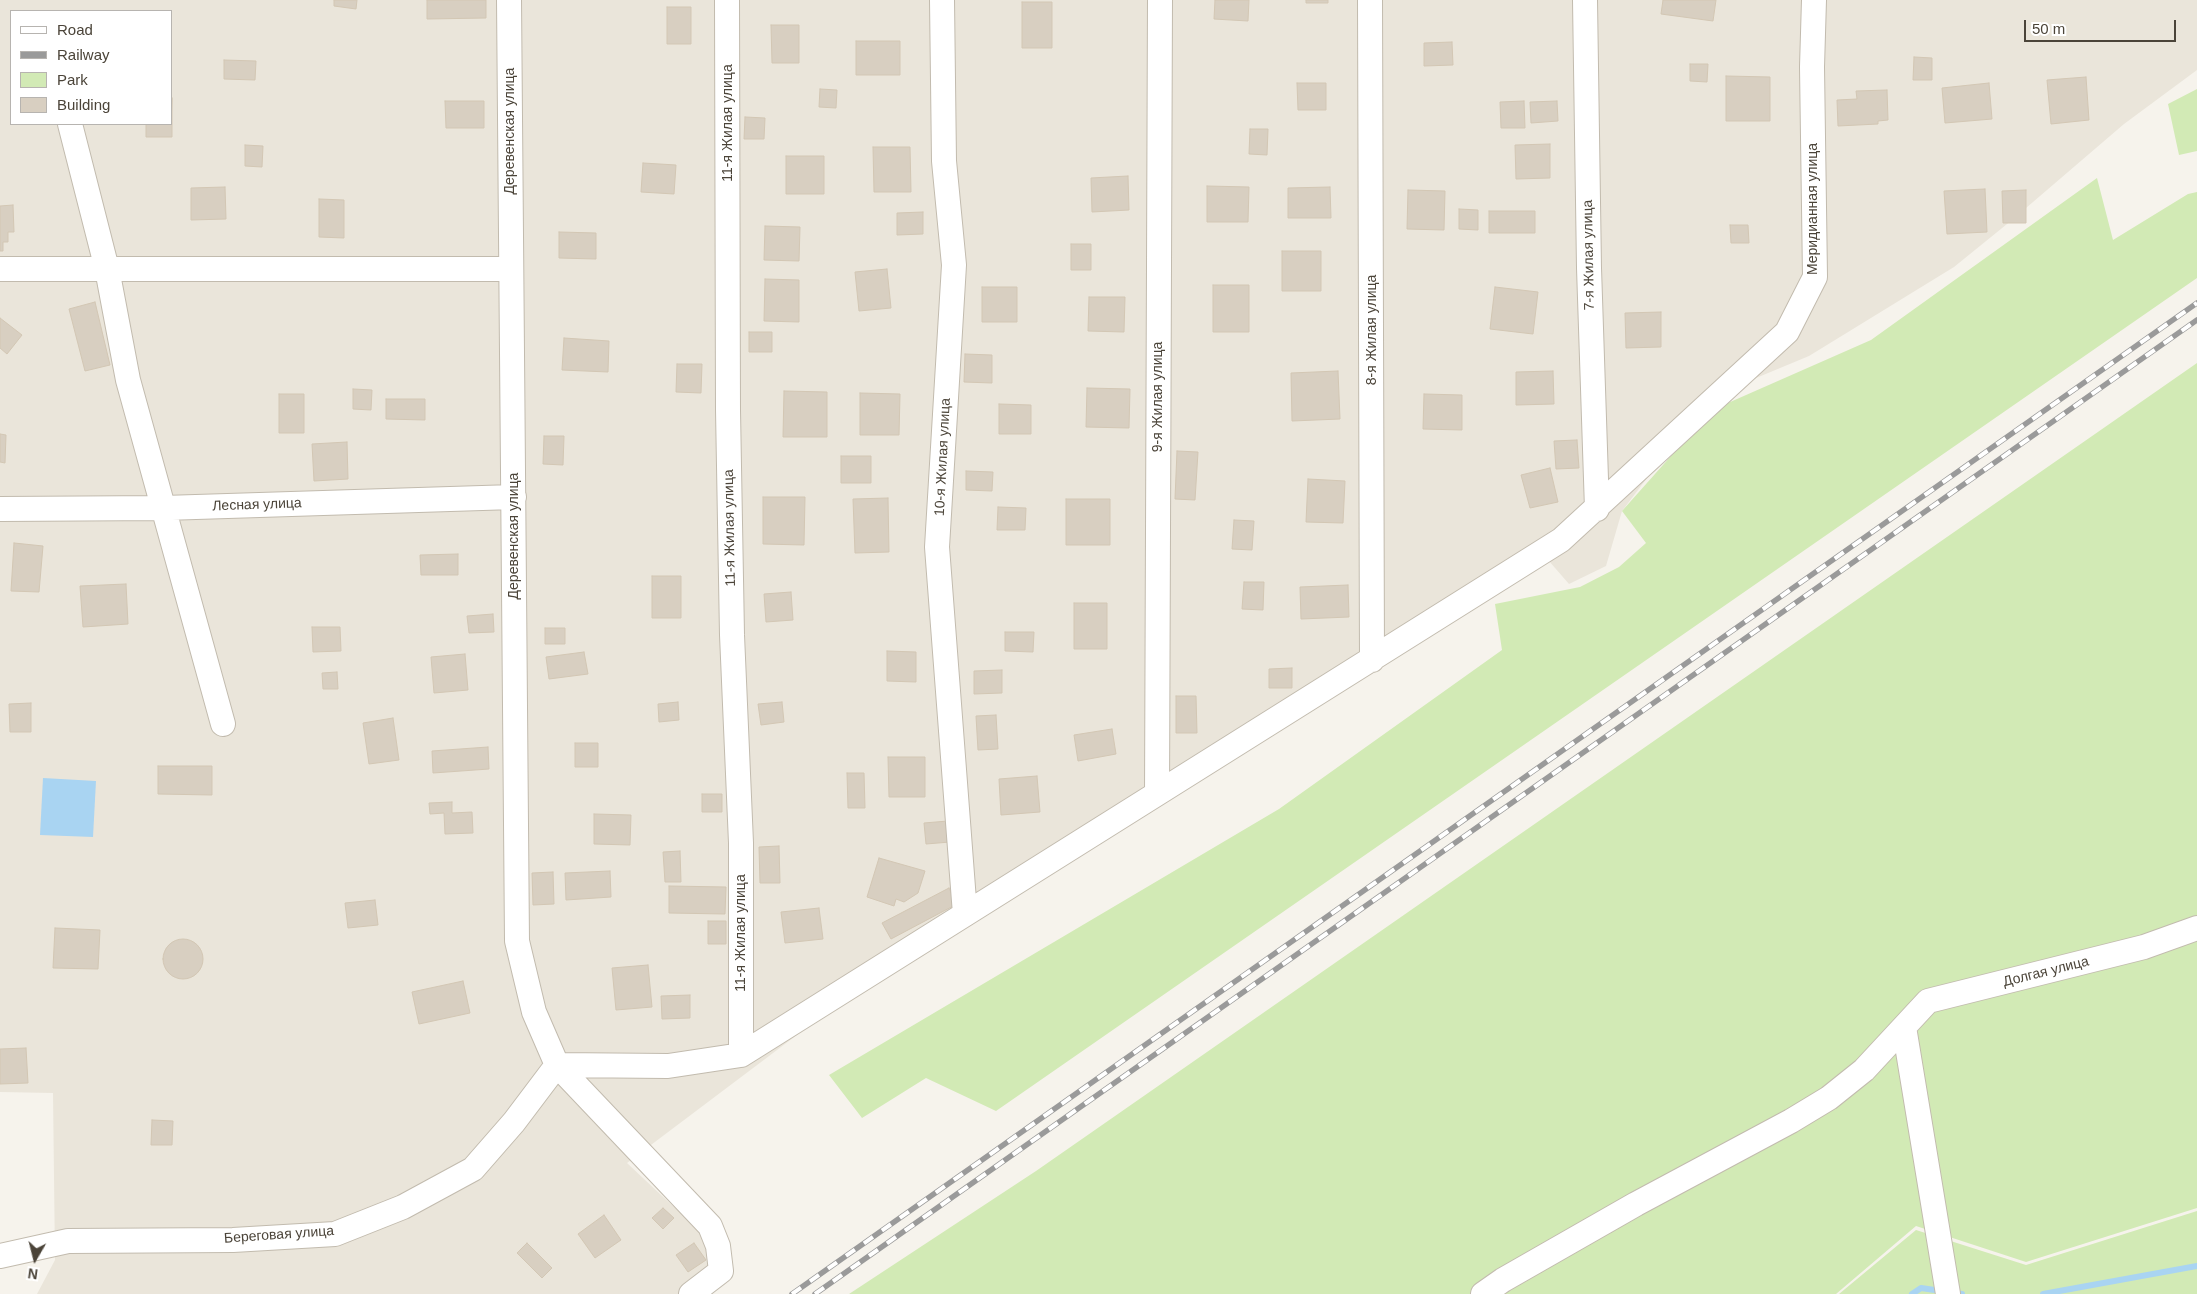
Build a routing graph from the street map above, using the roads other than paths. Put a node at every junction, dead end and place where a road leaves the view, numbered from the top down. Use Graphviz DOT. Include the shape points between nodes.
graph roads {
  1 [pos="509,0"];
  2 [pos="727,0"];
  3 [pos="942,0"];
  4 [pos="1160,0"];
  5 [pos="1370,0"];
  6 [pos="1585,0"];
  7 [pos="1814,0"];
  8 [pos="70,125"];
  9 [pos="0,269"];
  10 [pos="107,269"];
  11 [pos="511,269"];
  12 [pos="514,497"];
  13 [pos="164,508"];
  14 [pos="0,509"];
  15 [pos="1597,509"];
  16 [pos="1372,660"];
  17 [pos="223,724"];
  18 [pos="1157,793"];
  19 [pos="965,914"];
  20 [pos="2197,928"];
  21 [pos="1904,1028"];
  22 [pos="741,1055"];
  23 [pos="557,1065"];
  24 [pos="0,1256"];
  25 [pos="691,1294"];
  26 [pos="1483,1294"];
  27 [pos="1948,1294"];
  1 -- 11 [label="street, Деревенская улица"];
  2 -- 22 [label="street, 11-я Жилая улица" via="728,419 732,635 741,843"];
  3 -- 19 [label="street, 10-я Жилая улица" via="944,161 954,265 937,548"];
  4 -- 18 [label="street, 9-я Жилая улица"];
  5 -- 16 [label="street, 8-я Жилая улица"];
  6 -- 15 [label="street, 7-я Жилая улица"];
  7 -- 15 [label="street, Меридианная улица" via="1815,277 1787,332"];
  8 -- 10 [label="street"];
  9 -- 10 [label="street"];
  10 -- 11 [label="street"];
  10 -- 13 [label="street" via="128,380"];
  11 -- 12 [label="street, Деревенская улица"];
  12 -- 13 [label="street, Лесная улица"];
  12 -- 23 [label="street, Деревенская улица" via="517,941 534,1012"];
  13 -- 14 [label="street, Лесная улица"];
  13 -- 17 [label="street"];
  15 -- 16 [label="street, Меридианная улица" via="1561,540"];
  16 -- 18 [label="street, Меридианная улица"];
  18 -- 19 [label="street, Меридианная улица"];
  19 -- 22 [label="street, Меридианная улица"];
  20 -- 21 [label="street, Долгая улица" via="2144,947 1928,1001"];
  21 -- 26 [label="street, Долгая улица" via="1864,1070 1829,1098 1636,1204"];
  21 -- 27 [label="street"];
  22 -- 23 [label="street" via="668,1066"];
  23 -- 24 [label="street, Береговая улица" via="473,1169 403,1208 335,1234 233,1240 68,1240"];
  23 -- 25 [label="street" via="710,1226 718,1246 721,1271"];
}
